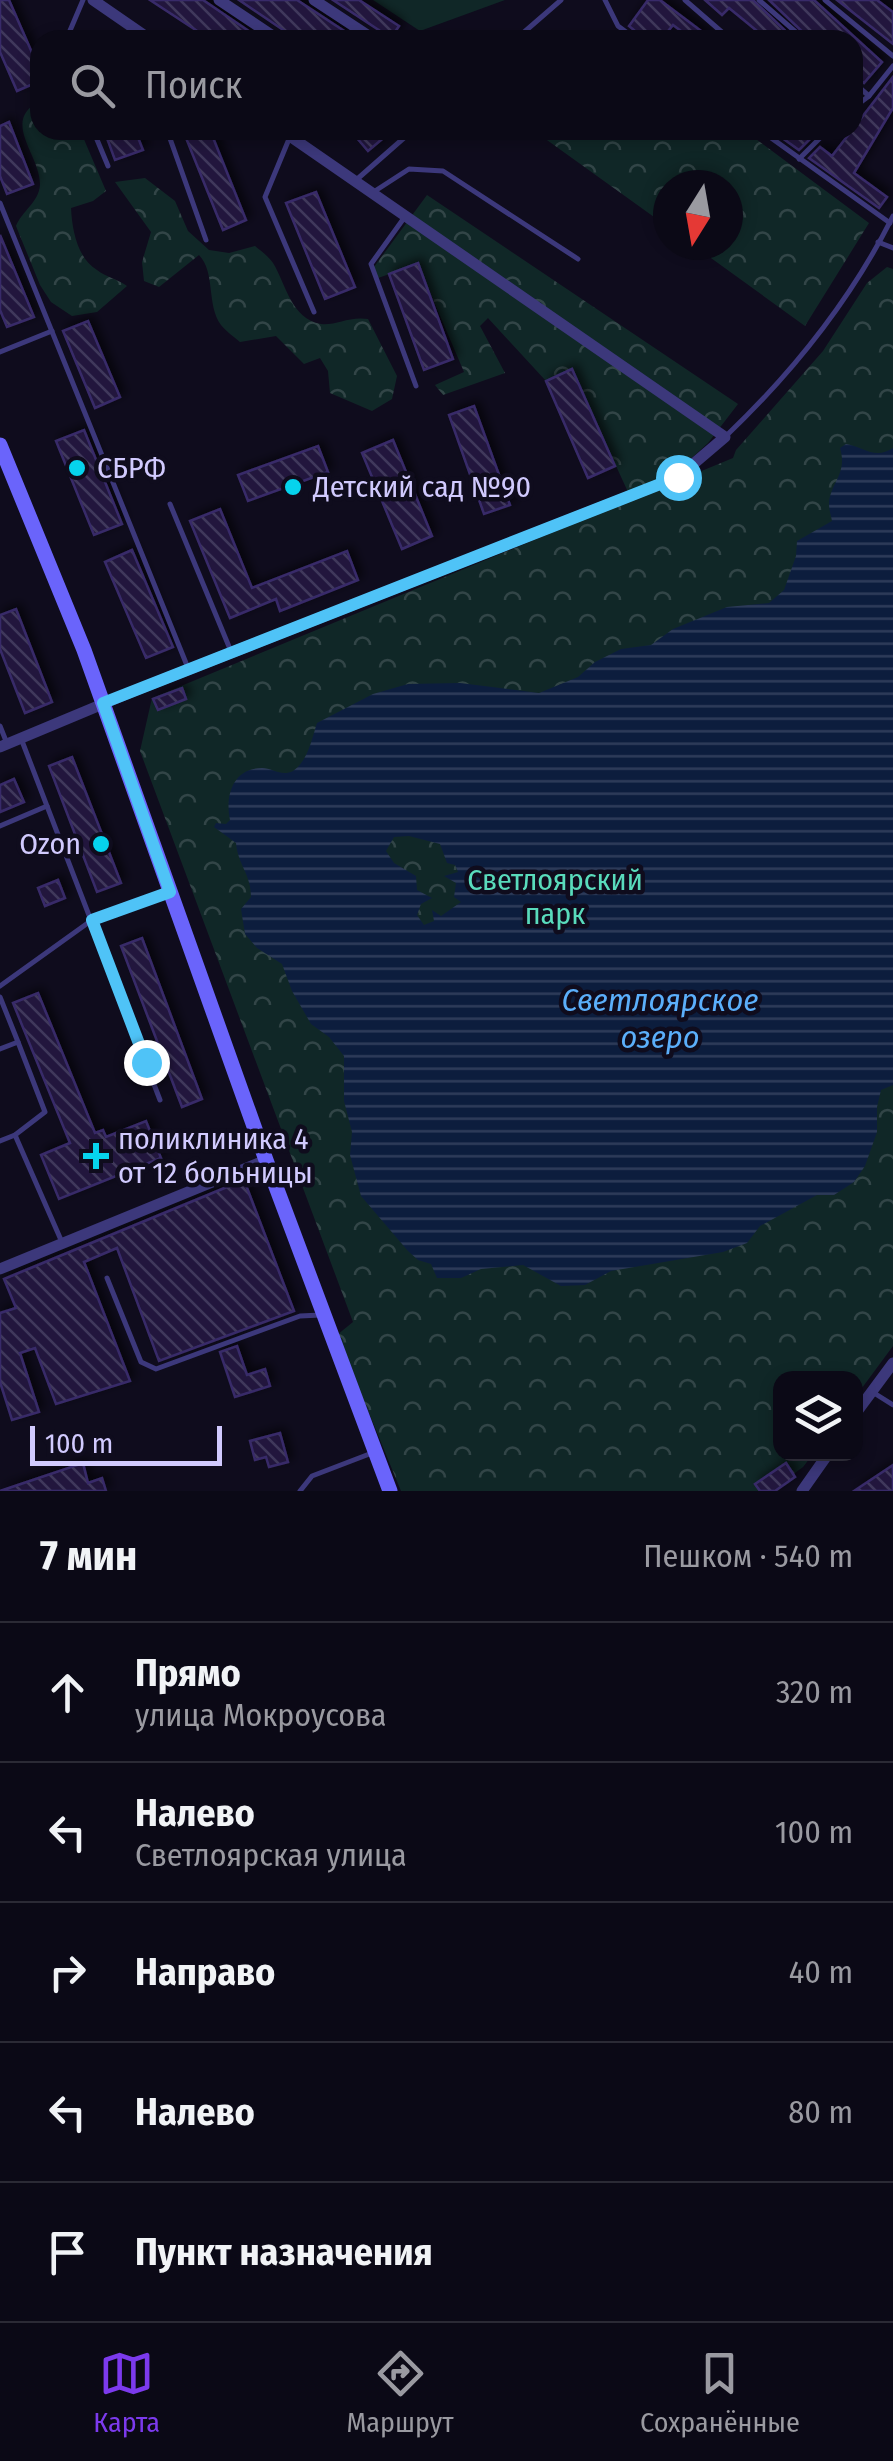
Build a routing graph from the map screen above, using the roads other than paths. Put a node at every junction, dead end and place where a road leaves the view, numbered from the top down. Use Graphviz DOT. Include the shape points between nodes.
graph roads {
  1 [pos="83,0"];
  2 [pos="93,0"];
  3 [pos="220,0"];
  4 [pos="314,0"];
  5 [pos="561,0"];
  6 [pos="605,0"];
  7 [pos="685,0"];
  8 [pos="759,0"];
  9 [pos="825,0"];
  10 [pos="70,30"];
  11 [pos="136,30"];
  12 [pos="264,30"];
  13 [pos="360,30"];
  14 [pos="526,30"];
  15 [pos="624,30"];
  16 [pos="720,30"];
  17 [pos="794,30"];
  18 [pos="861,30"];
  19 [pos="863,31"];
  20 [pos="893,56"];
  21 [pos="893,66"];
  22 [pos="863,91"];
  23 [pos="869,96"];
  24 [pos="863,100"];
  25 [pos="97,140"];
  26 [pos="170,140"];
  27 [pos="288,140"];
  28 [pos="301,140"];
  29 [pos="402,140"];
  30 [pos="774,140"];
  31 [pos="818,140"];
  32 [pos="800,159"];
  33 [pos="108,166"];
  34 [pos="355,181"];
  35 [pos="372,193"];
  36 [pos="1,208"];
  37 [pos="406,216"];
  38 [pos="891,220"];
  39 [pos="206,240"];
  40 [pos="878,242"];
  41 [pos="893,248"];
  42 [pos="578,259"];
  43 [pos="314,312"];
  44 [pos="52,331"];
  45 [pos="0,352"];
  46 [pos="416,386"];
  47 [pos="725,437"];
  48 [pos="0,444"];
  49 [pos="170,504"];
  50 [pos="232,652"];
  51 [pos="188,669"];
  52 [pos="103,703"];
  53 [pos="0,726"];
  54 [pos="20,738"];
  55 [pos="4,746"];
  56 [pos="47,806"];
  57 [pos="0,826"];
  58 [pos="170,892"];
  59 [pos="92,920"];
  60 [pos="0,986"];
  61 [pos="0,997"];
  62 [pos="18,1042"];
  63 [pos="0,1049"];
  64 [pos="160,1100"];
  65 [pos="15,1134"];
  66 [pos="0,1141"];
  67 [pos="266,1160"];
  68 [pos="62,1243"];
  69 [pos="0,1269"];
  70 [pos="107,1278"];
  71 [pos="324,1315"];
  72 [pos="893,1362"];
  73 [pos="871,1391"];
  74 [pos="863,1403"];
  75 [pos="893,1405"];
  76 [pos="375,1452"];
  77 [pos="823,1461"];
  78 [pos="300,1491"];
  79 [pos="390,1491"];
  80 [pos="802,1491"];
  1 -- 10 [label="lane"];
  2 -- 11 [label="street"];
  3 -- 12 [label="street"];
  4 -- 13 [label="street"];
  5 -- 14 [label="lane"];
  6 -- 15 [label="lane"];
  7 -- 16 [label="lane"];
  8 -- 17 [label="lane"];
  9 -- 18 [label="lane"];
  19 -- 20 [label="lane"];
  21 -- 23 [label="lane"];
  22 -- 23 [label="lane"];
  23 -- 24 [label="lane"];
  25 -- 33 [label="lane"];
  26 -- 39 [label="lane"];
  27 -- 43 [label="lane" via="265,197"];
  28 -- 34 [label="street"];
  29 -- 34 [label="lane"];
  30 -- 32 [label="lane"];
  31 -- 32 [label="lane"];
  32 -- 38 [label="lane"];
  34 -- 35 [label="street"];
  35 -- 37 [label="street"];
  35 -- 42 [label="lane" via="409,169 442,171"];
  36 -- 44 [label="lane"];
  37 -- 46 [label="lane" via="371,264"];
  37 -- 47 [label="street"];
  38 -- 40 [label="lane"];
  40 -- 41 [label="lane"];
  40 -- 47 [label="lane" via="824,327"];
  44 -- 45 [label="lane"];
  44 -- 51 [label="lane"];
  47 -- 50 [label="street" via="678,477"];
  48 -- 52 [label="main road"];
  49 -- 50 [label="lane"];
  50 -- 51 [label="street"];
  51 -- 52 [label="street"];
  52 -- 54 [label="street"];
  52 -- 58 [label="main road"];
  53 -- 55 [label="lane"];
  54 -- 55 [label="street"];
  54 -- 56 [label="lane"];
  56 -- 57 [label="lane"];
  56 -- 59 [label="lane"];
  58 -- 59 [label="lane"];
  58 -- 67 [label="main road"];
  59 -- 60 [label="lane"];
  59 -- 64 [label="lane"];
  61 -- 62 [label="lane"];
  62 -- 63 [label="lane"];
  62 -- 65 [label="lane" via="45,1112"];
  65 -- 66 [label="lane"];
  65 -- 68 [label="lane"];
  67 -- 68 [label="street"];
  67 -- 71 [label="main road"];
  68 -- 69 [label="street"];
  70 -- 71 [label="lane" via="141,1362 156,1369 300,1316"];
  71 -- 76 [label="main road"];
  72 -- 73 [label="street"];
  73 -- 74 [label="street"];
  73 -- 75 [label="lane"];
  76 -- 78 [label="lane" via="312,1476"];
  76 -- 79 [label="main road"];
  77 -- 80 [label="street"];
}
